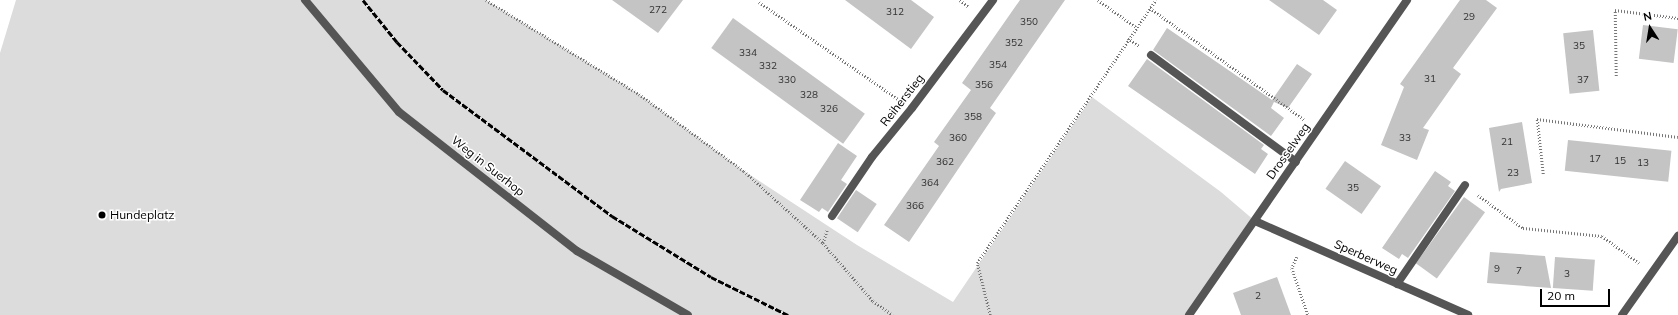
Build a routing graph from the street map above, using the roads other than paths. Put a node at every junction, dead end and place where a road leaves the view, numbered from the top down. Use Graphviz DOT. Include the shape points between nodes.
graph roads {
  1 [pos="305,0"];
  2 [pos="993,0"];
  3 [pos="1408,0"];
  4 [pos="1151,56"];
  5 [pos="1296,162"];
  6 [pos="1465,185"];
  7 [pos="832,216"];
  8 [pos="1254,221"];
  9 [pos="1678,236"];
  10 [pos="1397,284"];
  11 [pos="688,315"];
  12 [pos="1189,315"];
  13 [pos="1468,315"];
  14 [pos="1622,315"];
  1 -- 11 [label="street, Weg in Suerhop" via="399,112 577,251"];
  2 -- 7 [label="street, Reiherstieg" via="872,157"];
  3 -- 5 [label="street, Drosselweg"];
  4 -- 5 [label="street"];
  5 -- 8 [label="street, Drosselweg"];
  6 -- 10 [label="street"];
  8 -- 10 [label="street, Sperberweg"];
  8 -- 12 [label="street, Drosselweg"];
  9 -- 14 [label="street"];
  10 -- 13 [label="street, Sperberweg"];
}
